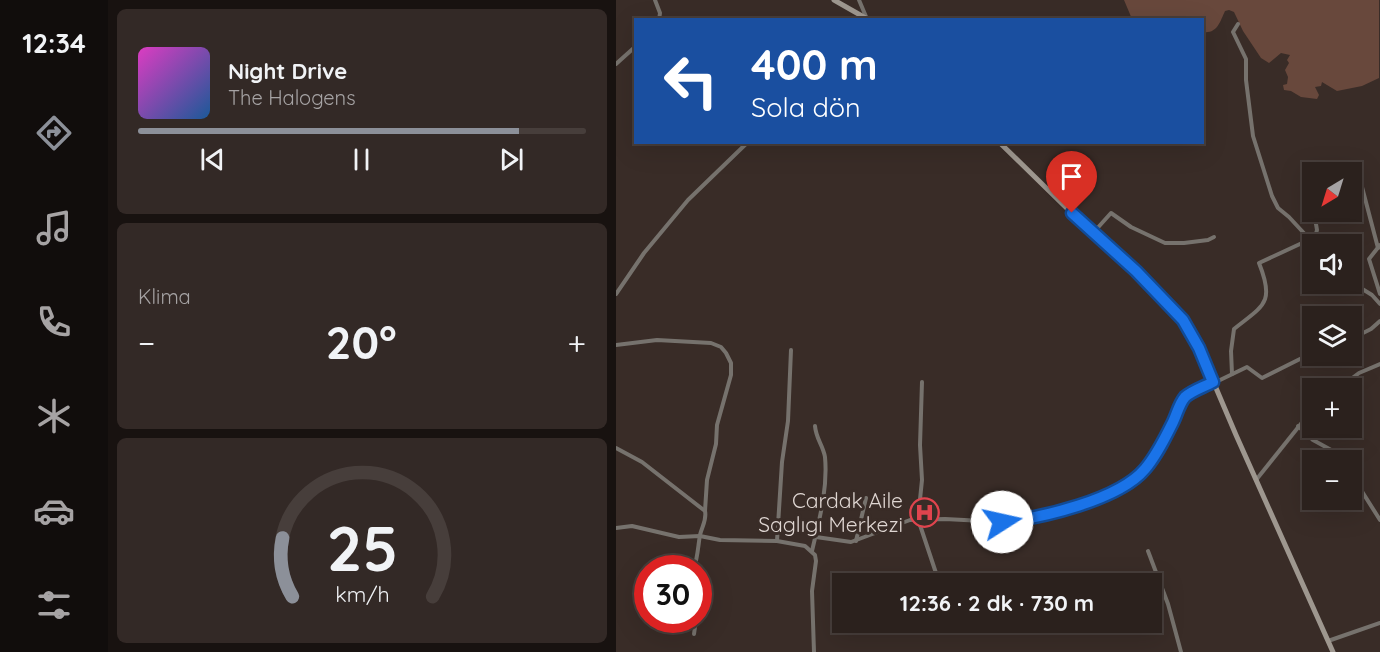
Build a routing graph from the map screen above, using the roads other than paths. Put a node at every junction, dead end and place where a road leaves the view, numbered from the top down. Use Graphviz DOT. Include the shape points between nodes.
graph roads {
  1 [pos="655,0"];
  2 [pos="834,0"];
  3 [pos="859,0"];
  4 [pos="659,18"];
  5 [pos="866,18"];
  6 [pos="868,18"];
  7 [pos="1238,24"];
  8 [pos="634,48"];
  9 [pos="616,64"];
  10 [pos="746,144"];
  11 [pos="1001,144"];
  12 [pos="1362,188"];
  13 [pos="1093,233"];
  14 [pos="1305,234"];
  15 [pos="1214,237"];
  16 [pos="1302,246"];
  17 [pos="1379,247"];
  18 [pos="1362,289"];
  19 [pos="616,294"];
  20 [pos="1380,294"];
  21 [pos="1380,304"];
  22 [pos="1380,321"];
  23 [pos="1362,334"];
  24 [pos="616,345"];
  25 [pos="791,350"];
  26 [pos="1302,358"];
  27 [pos="1380,364"];
  28 [pos="1232,374"];
  29 [pos="1352,378"];
  30 [pos="922,382"];
  31 [pos="1213,382"];
  32 [pos="1302,421"];
  33 [pos="816,426"];
  34 [pos="1298,426"];
  35 [pos="616,448"];
  36 [pos="1331,450"];
  37 [pos="1256,480"];
  38 [pos="1362,491"];
  39 [pos="866,498"];
  40 [pos="705,511"];
  41 [pos="918,519"];
  42 [pos="1380,520"];
  43 [pos="616,528"];
  44 [pos="700,536"];
  45 [pos="816,537"];
  46 [pos="777,541"];
  47 [pos="856,541"];
  48 [pos="1148,551"];
  49 [pos="812,552"];
  50 [pos="698,555"];
  51 [pos="936,573"];
  52 [pos="1380,623"];
  53 [pos="1328,641"];
  54 [pos="814,652"];
  55 [pos="1181,652"];
  56 [pos="1333,652"];
  1 -- 4 [label="street"];
  2 -- 5 [label="main road"];
  3 -- 6 [label="street"];
  7 -- 14 [label="street" via="1234,32 1246,59 1253,136 1272,196 1278,208"];
  8 -- 9 [label="street"];
  10 -- 19 [label="street" via="688,200"];
  11 -- 13 [label="main road"];
  12 -- 17 [label="street"];
  13 -- 15 [label="street" via="1111,213 1165,243"];
  13 -- 31 [label="main road" via="1183,320"];
  16 -- 28 [label="street" via="1259,263 1267,297 1261,307 1234,329"];
  17 -- 20 [label="street" via="1369,259"];
  18 -- 21 [label="street"];
  22 -- 23 [label="street"];
  24 -- 40 [label="street" via="657,340 710,343 726,353 731,375 717,425"];
  25 -- 46 [label="street"];
  26 -- 28 [label="street" via="1261,378 1250,367"];
  27 -- 29 [label="street"];
  28 -- 31 [label="street"];
  30 -- 41 [label="street"];
  31 -- 37 [label="main road"];
  31 -- 41 [label="street" via="1184,399 1153,459 1120,488 1063,510 1014,521"];
  32 -- 34 [label="street"];
  33 -- 45 [label="street" via="825,455 825,492"];
  34 -- 36 [label="street"];
  34 -- 37 [label="street"];
  35 -- 40 [label="street" via="642,462"];
  37 -- 53 [label="main road"];
  38 -- 42 [label="street"];
  39 -- 47 [label="street"];
  40 -- 44 [label="street"];
  41 -- 47 [label="street"];
  41 -- 51 [label="street"];
  43 -- 44 [label="street" via="632,526 679,537"];
  44 -- 46 [label="street"];
  44 -- 50 [label="street"];
  45 -- 47 [label="street"];
  45 -- 49 [label="street"];
  46 -- 49 [label="street" via="799,544"];
  48 -- 55 [label="street"];
  49 -- 54 [label="street" via="816,561 812,591"];
  52 -- 53 [label="street"];
  53 -- 56 [label="main road"];
}
